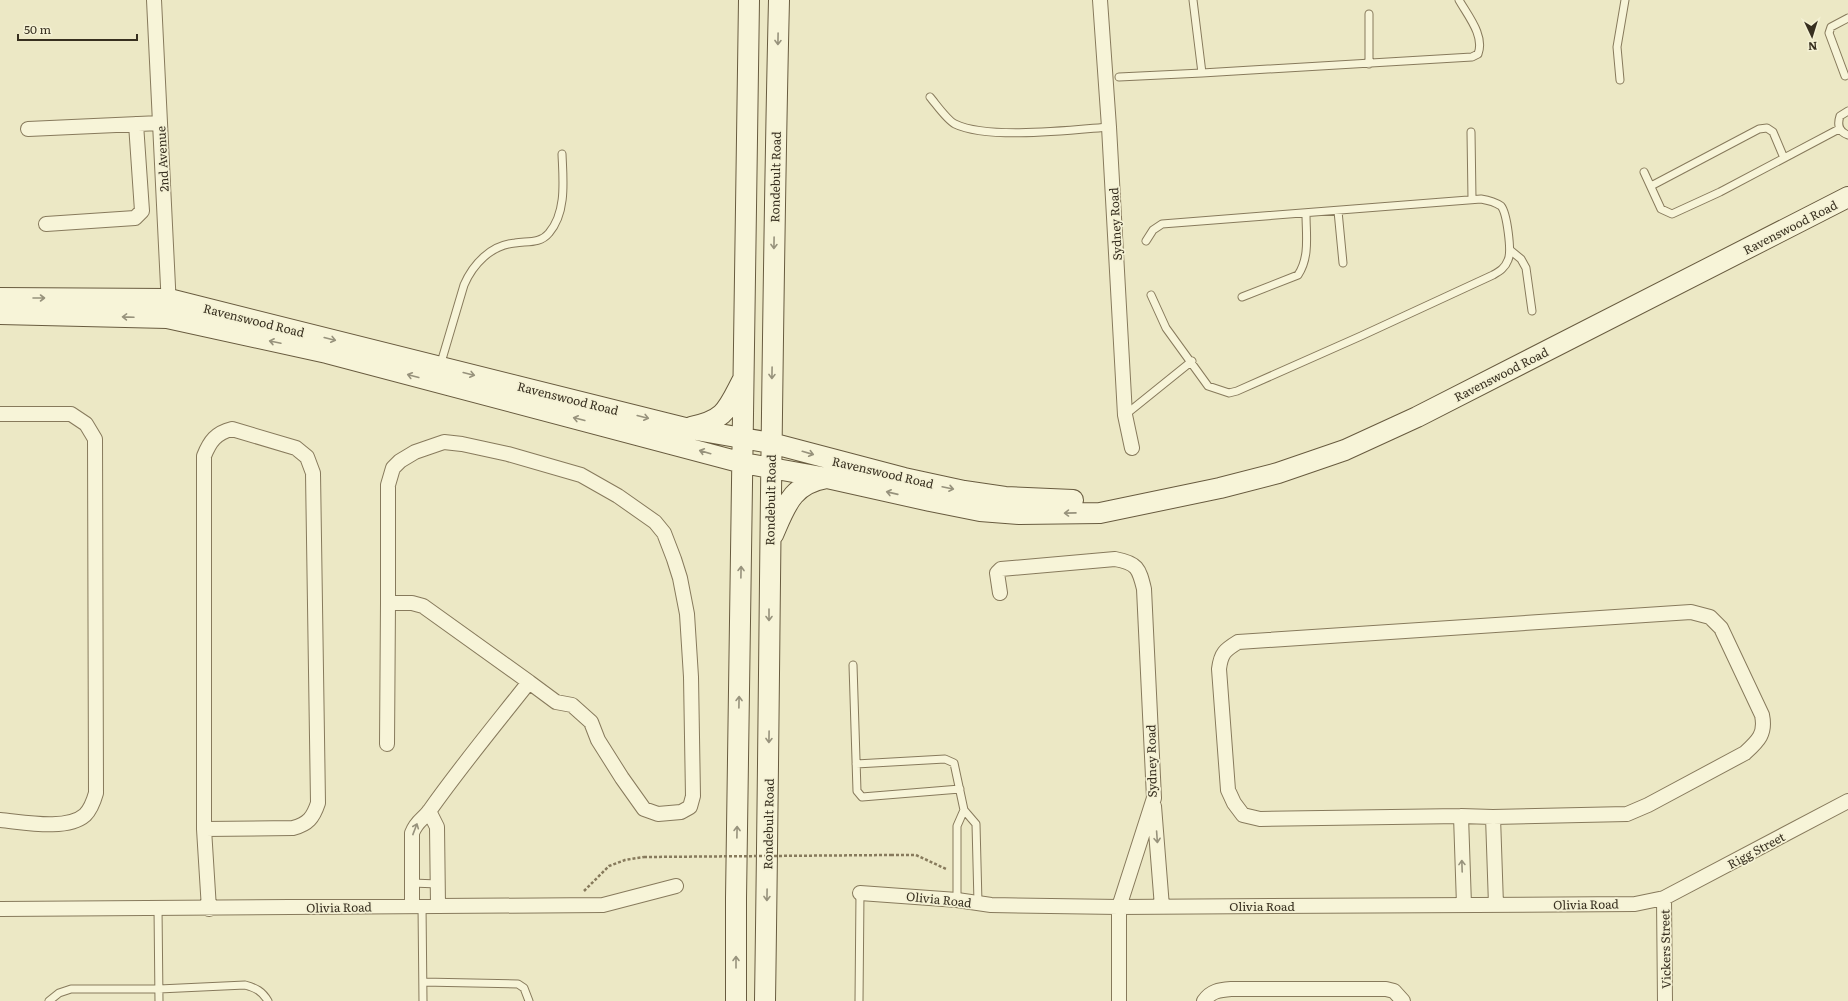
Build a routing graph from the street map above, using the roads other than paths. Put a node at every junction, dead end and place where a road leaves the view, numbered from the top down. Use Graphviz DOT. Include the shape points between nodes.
graph roads {
  1 [pos="154,0"];
  2 [pos="749,0"];
  3 [pos="778,0"];
  4 [pos="1100,0"];
  5 [pos="1193,0"];
  6 [pos="1460,0"];
  7 [pos="1625,0"];
  8 [pos="1369,14"];
  9 [pos="1848,18"];
  10 [pos="1370,64"];
  11 [pos="1202,73"];
  12 [pos="1845,76"];
  13 [pos="1119,77"];
  14 [pos="1620,80"];
  15 [pos="930,98"];
  16 [pos="1848,111"];
  17 [pos="160,123"];
  18 [pos="136,124"];
  19 [pos="1109,127"];
  20 [pos="28,129"];
  21 [pos="1839,129"];
  22 [pos="1471,132"];
  23 [pos="1848,135"];
  24 [pos="562,154"];
  25 [pos="1784,158"];
  26 [pos="1644,172"];
  27 [pos="1650,186"];
  28 [pos="1848,197"];
  29 [pos="1472,199"];
  30 [pos="1338,211"];
  31 [pos="1306,214"];
  32 [pos="46,224"];
  33 [pos="1146,241"];
  34 [pos="1510,250"];
  35 [pos="1343,263"];
  36 [pos="1150,295"];
  37 [pos="1242,297"];
  38 [pos="0,298"];
  39 [pos="168,309"];
  40 [pos="1532,312"];
  41 [pos="0,314"];
  42 [pos="1192,361"];
  43 [pos="437,374"];
  44 [pos="744,377"];
  45 [pos="0,414"];
  46 [pos="1125,415"];
  47 [pos="685,428"];
  48 [pos="743,439"];
  49 [pos="771,443"];
  50 [pos="1132,448"];
  51 [pos="743,463"];
  52 [pos="770,468"];
  53 [pos="827,478"];
  54 [pos="1136,505"];
  55 [pos="769,545"];
  56 [pos="1000,593"];
  57 [pos="388,603"];
  58 [pos="854,665"];
  59 [pos="529,682"];
  60 [pos="387,744"];
  61 [pos="856,764"];
  62 [pos="960,789"];
  63 [pos="1154,798"];
  64 [pos="1848,801"];
  65 [pos="964,810"];
  66 [pos="429,811"];
  67 [pos="1461,816"];
  68 [pos="1493,818"];
  69 [pos="0,820"];
  70 [pos="204,829"];
  71 [pos="412,883"];
  72 [pos="438,884"];
  73 [pos="676,886"];
  74 [pos="860,893"];
  75 [pos="1664,898"];
  76 [pos="957,900"];
  77 [pos="978,903"];
  78 [pos="417,905"];
  79 [pos="438,905"];
  80 [pos="1464,905"];
  81 [pos="1496,905"];
  82 [pos="1119,907"];
  83 [pos="1162,907"];
  84 [pos="158,908"];
  85 [pos="0,909"];
  86 [pos="209,909"];
  87 [pos="423,982"];
  88 [pos="159,989"];
  89 [pos="49,1001"];
  90 [pos="159,1001"];
  91 [pos="268,1001"];
  92 [pos="423,1001"];
  93 [pos="529,1001"];
  94 [pos="736,1001"];
  95 [pos="765,1001"];
  96 [pos="859,1001"];
  97 [pos="1119,1001"];
  98 [pos="1204,1001"];
  99 [pos="1404,1001"];
  100 [pos="1665,1001"];
  1 -- 17 [label="street, 2nd Avenue"];
  2 -- 44 [label="street"];
  3 -- 49 [label="street, Rondebult Road, one-way"];
  4 -- 19 [label="street, Sydney Road"];
  5 -- 11 [label="lane"];
  6 -- 10 [label="lane" via="1480,38 1478,54 1461,59"];
  7 -- 14 [label="lane" via="1617,47"];
  8 -- 10 [label="lane"];
  9 -- 12 [label="lane" via="1831,27 1828,33"];
  10 -- 11 [label="lane"];
  11 -- 13 [label="lane"];
  15 -- 19 [label="lane" via="954,124 976,131 1028,132"];
  16 -- 21 [label="lane" via="1840,116"];
  17 -- 18 [label="street"];
  17 -- 39 [label="street, 2nd Avenue"];
  18 -- 20 [label="street"];
  18 -- 32 [label="street" via="142,211 140,215 135,218"];
  19 -- 46 [label="street, Sydney Road"];
  21 -- 23 [label="lane"];
  21 -- 25 [label="lane"];
  22 -- 29 [label="lane"];
  24 -- 43 [label="lane" via="563,194 557,218 549,234 537,242 502,245 490,251 476,264 464,285"];
  25 -- 27 [label="lane" via="1672,214 1661,209"];
  25 -- 27 [label="lane" via="1773,132 1767,128 1759,129"];
  26 -- 27 [label="lane"];
  28 -- 54 [label="street, Ravenswood Road" via="1417,417 1345,450 1278,473"];
  29 -- 30 [label="lane"];
  29 -- 34 [label="lane" via="1490,201 1501,206"];
  30 -- 31 [label="lane"];
  30 -- 35 [label="lane"];
  31 -- 33 [label="lane" via="1162,224 1153,230"];
  31 -- 37 [label="lane" via="1306,258 1298,275"];
  34 -- 40 [label="lane" via="1521,259 1526,268"];
  34 -- 42 [label="lane" via="1504,268 1493,275 1237,391 1226,392 1208,386"];
  36 -- 42 [label="lane" via="1166,328"];
  38 -- 39 [label="street, Ravenswood Road, one-way"];
  39 -- 41 [label="street, Ravenswood Road, one-way"];
  39 -- 43 [label="street, Ravenswood Road"];
  42 -- 46 [label="lane"];
  43 -- 47 [label="street, Ravenswood Road, one-way"];
  51 -- 43 [label="street, Ravenswood Road, one-way"];
  44 -- 47 [label="street" via="726,412 716,420"];
  44 -- 48 [label="street"];
  45 -- 69 [label="street" via="71,414 86,424 94,440 96,792 86,814 77,821 63,824"];
  46 -- 50 [label="street, Sydney Road"];
  47 -- 48 [label="street, Ravenswood Road"];
  48 -- 49 [label="street, Ravenswood Road"];
  48 -- 51 [label="street"];
  49 -- 52 [label="street, Rondebult Road"];
  49 -- 54 [label="street, Ravenswood Road, one-way" via="964,491 1006,497 1101,500"];
  51 -- 52 [label="street, Ravenswood Road"];
  94 -- 51 [label="street, one-way"];
  52 -- 53 [label="street, Ravenswood Road"];
  52 -- 55 [label="street, Rondebult Road"];
  54 -- 53 [label="street, Ravenswood Road, one-way" via="1100,513 1019,514 980,511"];
  53 -- 55 [label="street" via="813,480 794,492 784,508"];
  55 -- 95 [label="street, Rondebult Road, one-way" via="770,670"];
  56 -- 63 [label="street, Sydney Road" via="997,573 1001,569 1116,559 1129,562 1136,567 1144,589"];
  57 -- 59 [label="street" via="412,603 423,606"];
  57 -- 59 [label="street" via="388,485 393,468 416,452 444,442 508,454 580,475 618,496 655,522 664,533 680,578 687,614 690,657 693,796 690,807 682,812 658,814 644,808 598,740 591,722 572,705 556,702"];
  57 -- 60 [label="street"];
  58 -- 61 [label="lane"];
  59 -- 66 [label="street"];
  61 -- 62 [label="lane" via="945,759 954,763"];
  61 -- 62 [label="lane" via="857,791 862,797"];
  62 -- 65 [label="lane"];
  63 -- 82 [label="street, Sydney Road"];
  63 -- 83 [label="street, one-way"];
  64 -- 75 [label="street, Rigg Street"];
  65 -- 76 [label="lane" via="957,826"];
  65 -- 77 [label="lane" via="976,824"];
  71 -- 66 [label="street, one-way" via="412,833 415,825"];
  66 -- 72 [label="street" via="437,827"];
  67 -- 68 [label="street"];
  67 -- 68 [label="street" via="1260,819 1243,815 1228,790 1219,669 1221,657 1229,647 1238,642 1691,612 1710,617 1721,628 1762,715 1764,727 1758,741 1745,753 1627,814"];
  80 -- 67 [label="street, one-way"];
  68 -- 81 [label="street"];
  70 -- 70 [label="street" via="293,828 312,819 318,803 313,474 307,457 296,448 232,429 222,431 214,437 204,456"];
  70 -- 86 [label="street"];
  71 -- 72 [label="lane"];
  71 -- 78 [label="street"];
  72 -- 79 [label="street"];
  73 -- 79 [label="street, Olivia Road" via="603,905"];
  74 -- 76 [label="street, Olivia Road"];
  74 -- 96 [label="lane"];
  75 -- 81 [label="street, Olivia Road" via="1635,904"];
  75 -- 100 [label="street, Vickers Street"];
  76 -- 77 [label="street, Olivia Road"];
  77 -- 82 [label="street, Olivia Road"];
  78 -- 79 [label="street, Olivia Road"];
  78 -- 86 [label="street, Olivia Road"];
  78 -- 87 [label="lane"];
  80 -- 81 [label="street, Olivia Road"];
  80 -- 83 [label="street, Olivia Road"];
  82 -- 83 [label="street, Olivia Road"];
  82 -- 97 [label="street, Sydney Road"];
  84 -- 85 [label="street, Olivia Road"];
  84 -- 86 [label="street, Olivia Road"];
  84 -- 88 [label="lane"];
  87 -- 92 [label="lane"];
  87 -- 93 [label="lane" via="518,984 524,988"];
  88 -- 89 [label="lane" via="71,989 59,993"];
  88 -- 90 [label="lane"];
  88 -- 91 [label="lane" via="245,985 263,993"];
  98 -- 99 [label="street" via="1209,994 1231,989 1386,989 1394,991"];
}
